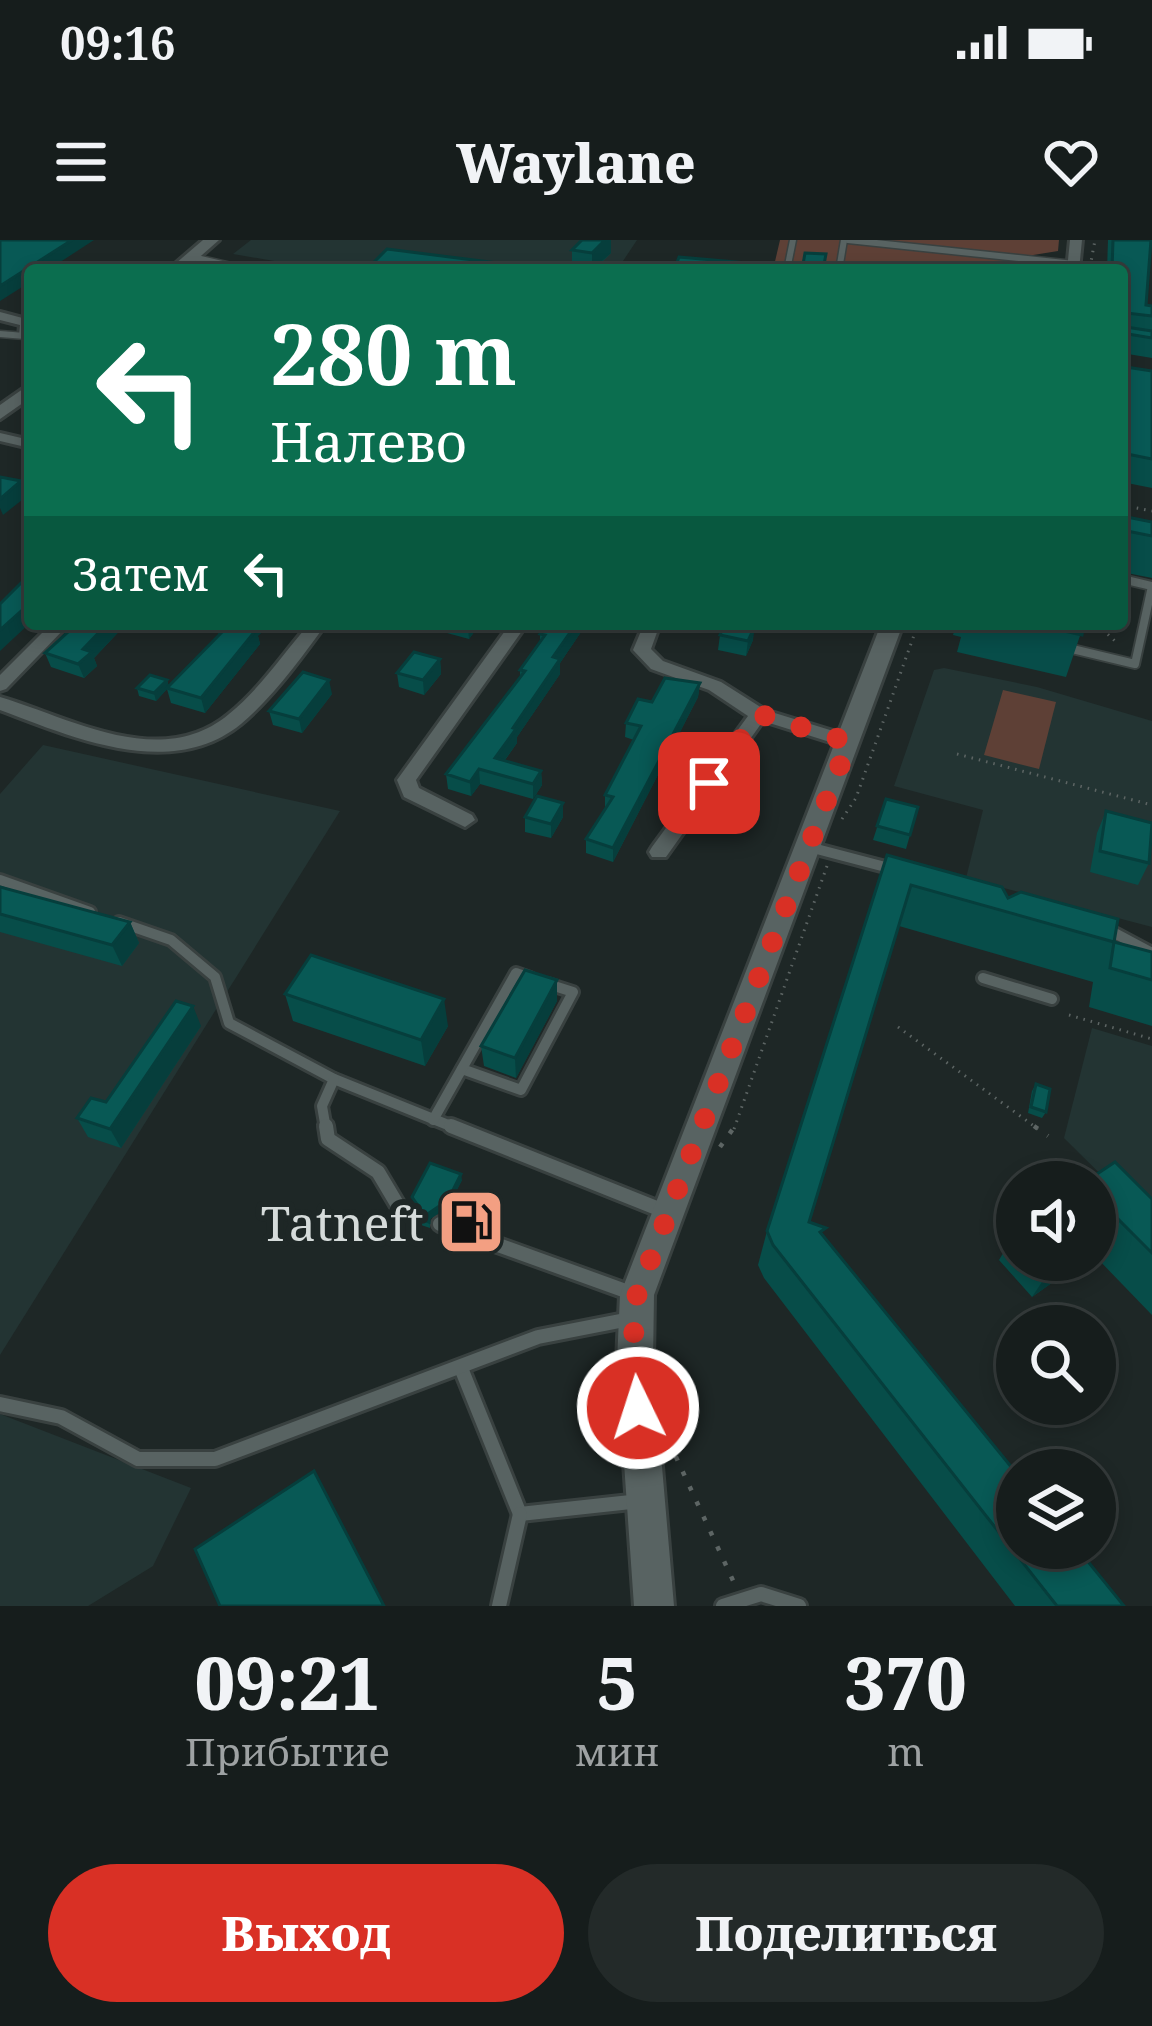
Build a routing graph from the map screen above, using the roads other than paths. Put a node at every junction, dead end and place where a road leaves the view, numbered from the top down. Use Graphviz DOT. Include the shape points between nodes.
graph roads {
  1 [pos="212,240"];
  2 [pos="846,240"];
  3 [pos="192,257"];
  4 [pos="1015,258"];
  5 [pos="183,264"];
  6 [pos="222,264"];
  7 [pos="1016,264"];
  8 [pos="1054,264"];
  9 [pos="24,394"];
  10 [pos="0,414"];
  11 [pos="1128,580"];
  12 [pos="55,630"];
  13 [pos="313,630"];
  14 [pos="515,630"];
  15 [pos="649,630"];
  16 [pos="890,630"];
  17 [pos="1044,642"];
  18 [pos="0,685"];
  19 [pos="0,703"];
  20 [pos="759,714"];
  21 [pos="849,742"];
  22 [pos="465,820"];
  23 [pos="820,850"];
  24 [pos="659,852"];
  25 [pos="917,876"];
  26 [pos="0,880"];
  27 [pos="1097,925"];
  28 [pos="1152,953"];
  29 [pos="982,978"];
  30 [pos="1052,999"];
  31 [pos="462,1069"];
  32 [pos="334,1079"];
  33 [pos="434,1120"];
  34 [pos="409,1213"];
  35 [pos="667,1213"];
  36 [pos="440,1224"];
  37 [pos="635,1307"];
  38 [pos="460,1368"];
  39 [pos="0,1404"];
  40 [pos="646,1500"];
  41 [pos="520,1514"];
  42 [pos="499,1606"];
  43 [pos="654,1606"];
  44 [pos="723,1606"];
  45 [pos="799,1606"];
  1 -- 3 [label="street"];
  2 -- 4 [label="lane"];
  3 -- 5 [label="street"];
  3 -- 6 [label="lane"];
  4 -- 7 [label="lane"];
  4 -- 8 [label="lane"];
  9 -- 10 [label="street"];
  11 -- 17 [label="lane" via="1152,586 1136,661"];
  12 -- 18 [label="street"];
  13 -- 19 [label="street" via="227,726 177,742 106,741"];
  14 -- 22 [label="street" via="406,780 411,792"];
  15 -- 20 [label="street" via="642,645 649,660"];
  16 -- 21 [label="street"];
  20 -- 21 [label="street"];
  20 -- 24 [label="street"];
  21 -- 23 [label="street"];
  23 -- 25 [label="lane"];
  23 -- 35 [label="street"];
  26 -- 32 [label="lane" via="171,940 215,977 229,1023"];
  27 -- 28 [label="lane"];
  29 -- 30 [label="lane"];
  31 -- 31 [label="lane" via="517,974 573,992 521,1090"];
  31 -- 33 [label="lane"];
  32 -- 33 [label="lane"];
  32 -- 34 [label="lane" via="322,1106 328,1139 378,1172"];
  33 -- 35 [label="lane"];
  35 -- 37 [label="street"];
  36 -- 37 [label="lane"];
  37 -- 38 [label="lane"];
  37 -- 40 [label="street"];
  38 -- 39 [label="lane" via="215,1459 138,1459 61,1417"];
  38 -- 41 [label="lane"];
  40 -- 41 [label="lane"];
  40 -- 43 [label="street"];
  41 -- 42 [label="lane"];
  44 -- 45 [label="lane" via="775,1594"];
}
